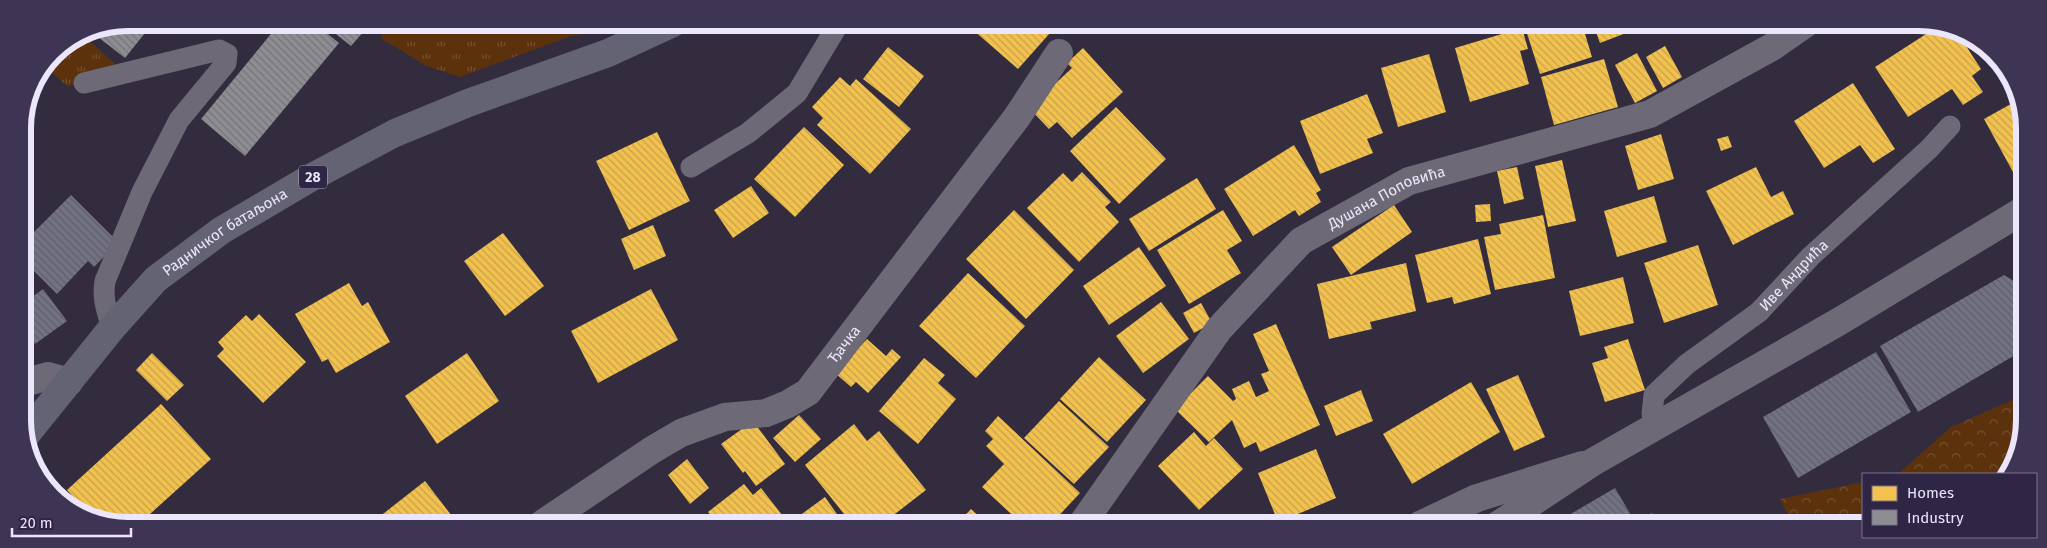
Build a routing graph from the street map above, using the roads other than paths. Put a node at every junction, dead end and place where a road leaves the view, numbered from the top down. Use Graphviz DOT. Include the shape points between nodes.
graph roads {
  1 [pos="656,31"];
  2 [pos="834,31"];
  3 [pos="1795,31"];
  4 [pos="1059,53"];
  5 [pos="84,84"];
  6 [pos="1950,126"];
  7 [pos="692,167"];
  8 [pos="2016,215"];
  9 [pos="112,328"];
  10 [pos="31,381"];
  11 [pos="69,382"];
  12 [pos="1659,424"];
  13 [pos="32,428"];
  14 [pos="1593,462"];
  15 [pos="552,517"];
  16 [pos="1087,517"];
  17 [pos="1437,517"];
  18 [pos="1510,517"];
  1 -- 9 [label="main road, Радничког батаљона / 28" via="608,53 395,133 312,177 222,230 156,279"];
  2 -- 7 [label="lane" via="797,93 748,133"];
  3 -- 16 [label="street, Душана Поповића" via="1650,114 1409,181 1301,241 1220,329"];
  4 -- 15 [label="street, Ђачка" via="1017,117 808,392 766,413 725,417 681,433"];
  5 -- 9 [label="lane" via="219,50 226,54 226,63 179,120 142,192 105,281 104,304"];
  6 -- 12 [label="lane, Иве Андрића" via="1810,257 1759,312 1687,364 1654,394 1652,414"];
  8 -- 12 [label="street"];
  9 -- 11 [label="main road, Радничког батаљона / 28"];
  10 -- 11 [label="street" via="48,376"];
  11 -- 13 [label="main road, Радничког батаљона / 28"];
  12 -- 14 [label="street"];
  14 -- 17 [label="street" via="1477,498"];
  14 -- 18 [label="street"];
}
